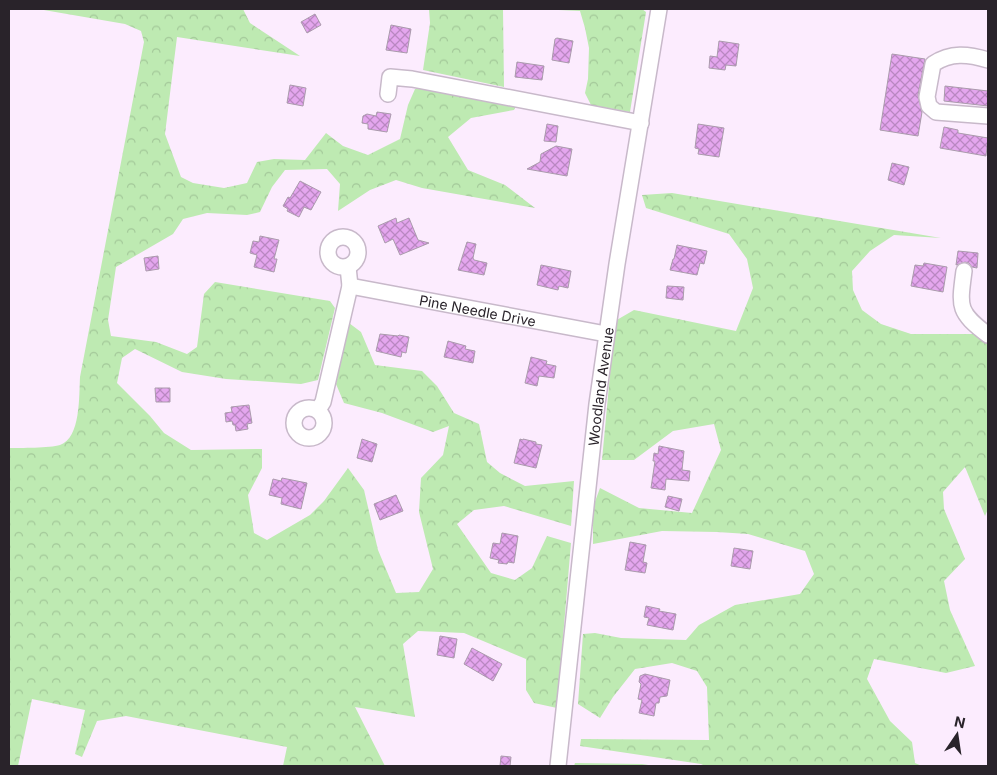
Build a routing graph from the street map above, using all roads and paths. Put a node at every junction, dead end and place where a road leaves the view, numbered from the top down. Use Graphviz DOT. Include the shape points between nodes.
graph roads {
  1 [pos="659,9"];
  2 [pos="988,60"];
  3 [pos="388,94"];
  4 [pos="988,116"];
  5 [pos="641,123"];
  6 [pos="348,267"];
  7 [pos="964,272"];
  8 [pos="350,286"];
  9 [pos="606,334"];
  10 [pos="988,335"];
  11 [pos="318,410"];
  12 [pos="558,766"];
  1 -- 5 [label="street, Woodland Avenue"];
  2 -- 4 [label="street" via="971,55 941,59 933,64 926,97 936,112"];
  3 -- 5 [label="street" via="390,77 412,79"];
  5 -- 9 [label="street, Woodland Avenue"];
  6 -- 8 [label="street"];
  7 -- 10 [label="street" via="960,300 962,310"];
  8 -- 9 [label="street, Pine Needle Drive"];
  8 -- 11 [label="street" via="323,402"];
  9 -- 12 [label="street, Woodland Avenue"];
}
